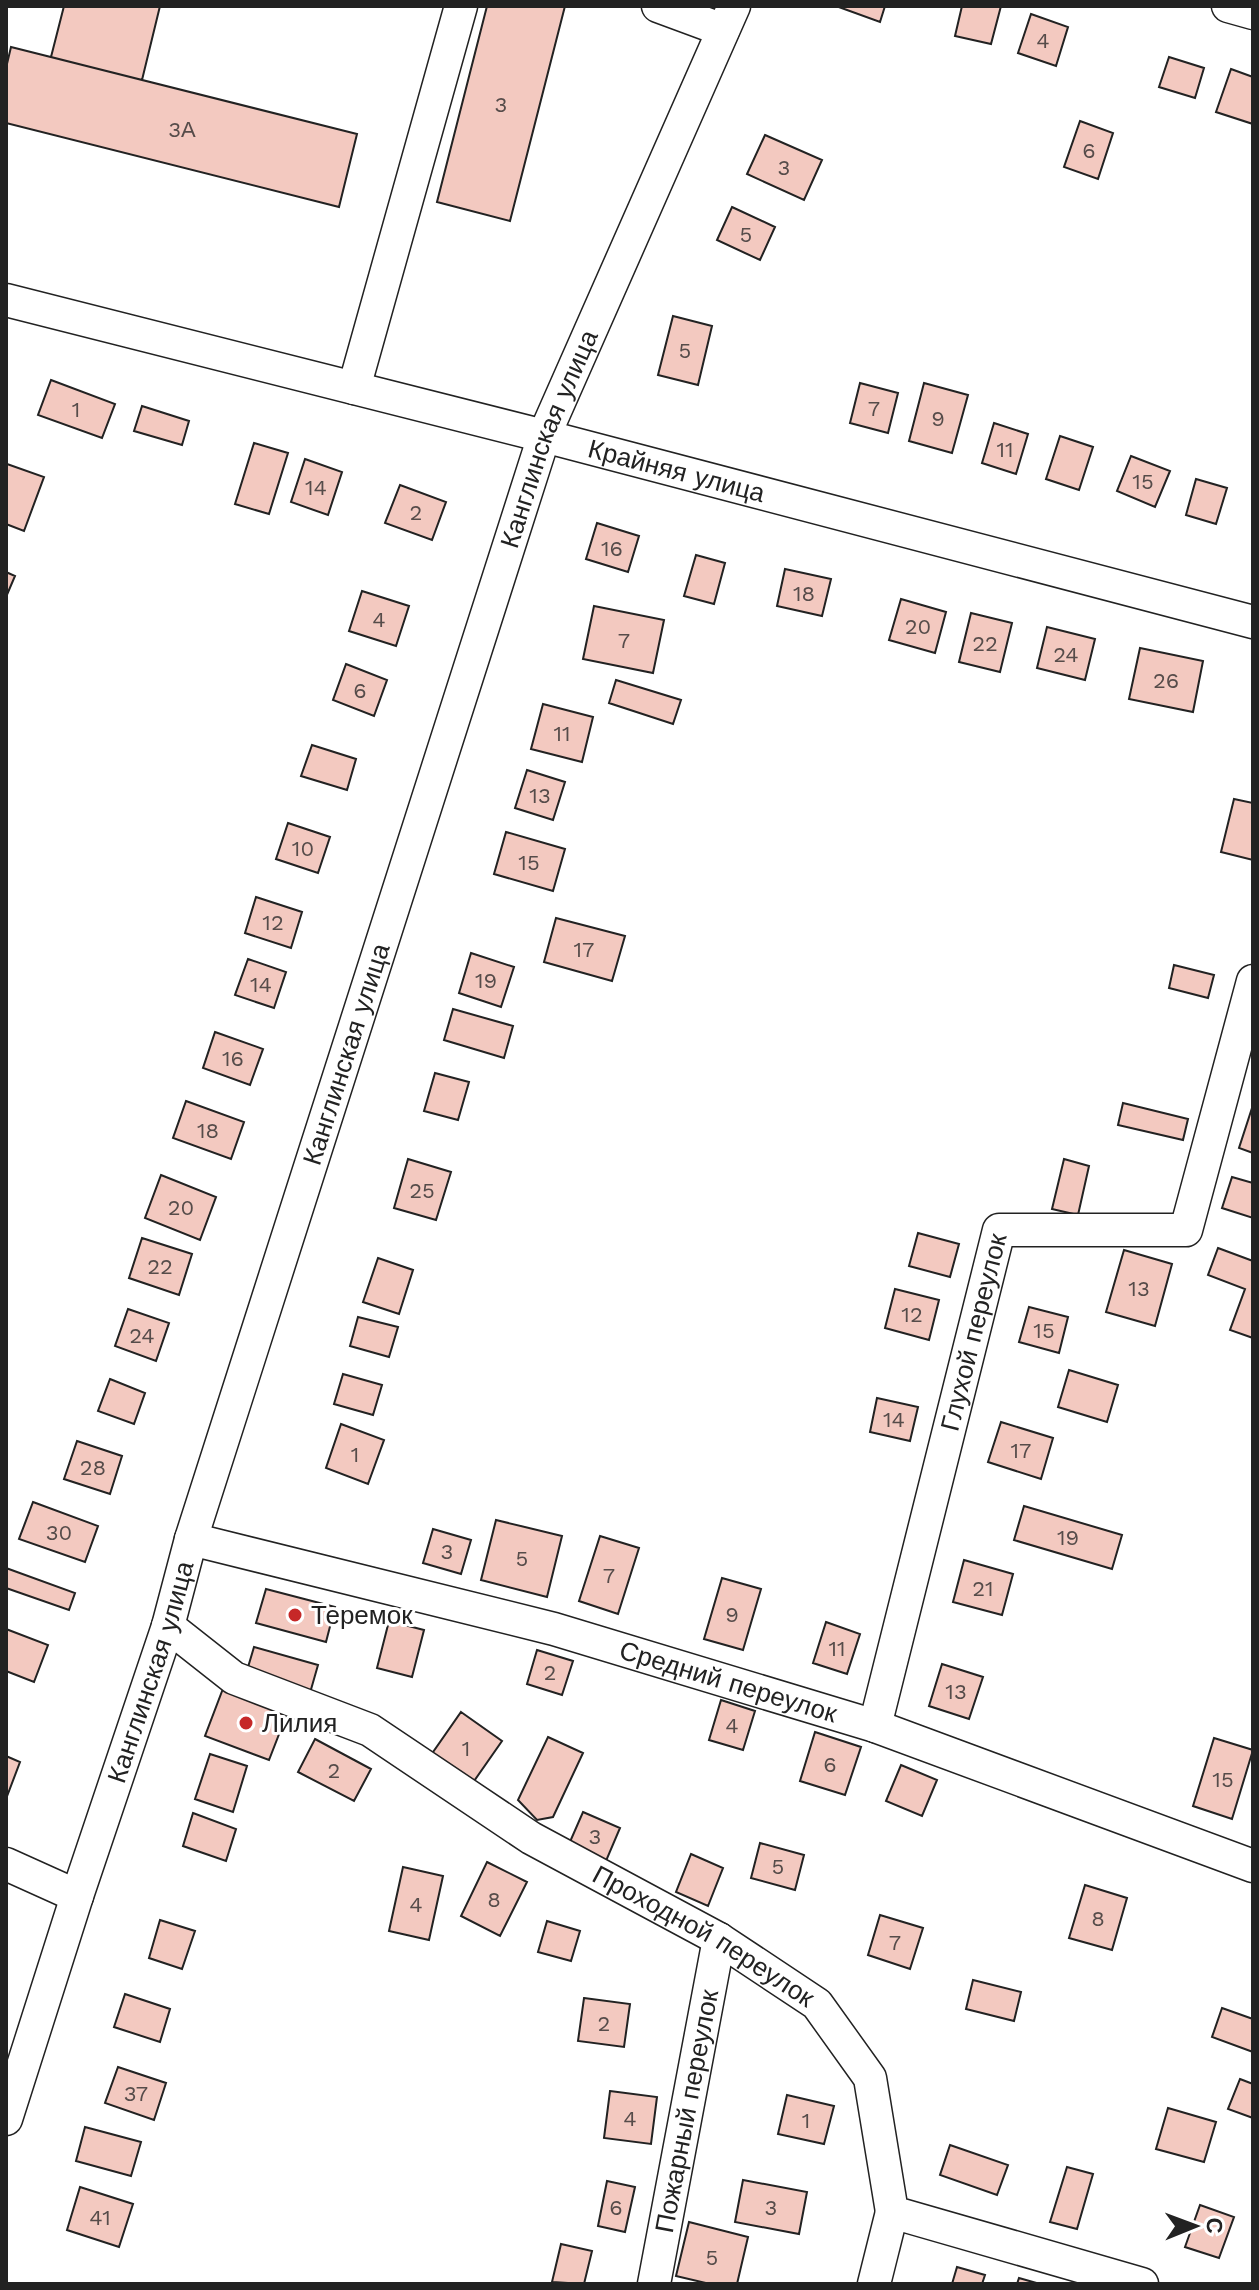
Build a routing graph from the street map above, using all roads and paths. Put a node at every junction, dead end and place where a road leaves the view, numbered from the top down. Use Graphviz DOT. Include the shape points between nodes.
graph roads {
  1 [pos="461,6"];
  2 [pos="658,6"];
  3 [pos="1228,6"];
  4 [pos="1253,13"];
  5 [pos="728,18"];
  6 [pos="6,300"];
  7 [pos="354,388"];
  8 [pos="544,436"];
  9 [pos="1253,622"];
  10 [pos="1253,981"];
  11 [pos="191,1539"];
  12 [pos="168,1626"];
  13 [pos="875,1726"];
  14 [pos="6,1864"];
  15 [pos="1253,1866"];
  16 [pos="77,1896"];
  17 [pos="719,1939"];
  18 [pos="6,2119"];
  19 [pos="892,2212"];
  20 [pos="654,2284"];
  21 [pos="874,2284"];
  22 [pos="1142,2284"];
  1 -- 7 [label="street"];
  2 -- 5 [label="street"];
  3 -- 4 [label="street"];
  5 -- 8 [label="street, Канглинская улица"];
  6 -- 7 [label="street, Крайняя улица"];
  7 -- 8 [label="street, Крайняя улица"];
  8 -- 9 [label="street, Крайняя улица"];
  8 -- 11 [label="street, Канглинская улица"];
  10 -- 13 [label="street, Глухой переулок" via="1186,1230 999,1230"];
  11 -- 12 [label="street, Канглинская улица"];
  11 -- 13 [label="street, Средний переулок" via="554,1629"];
  12 -- 16 [label="street, Канглинская улица"];
  12 -- 17 [label="street, Проходной переулок" via="234,1678 370,1730 531,1838"];
  13 -- 15 [label="street, Средний переулок"];
  14 -- 16 [label="street"];
  16 -- 18 [label="street, Канглинская улица"];
  17 -- 19 [label="street, Проходной переулок" via="817,2004 870,2078"];
  17 -- 20 [label="street, Пожарный переулок"];
  19 -- 21 [label="street"];
  19 -- 22 [label="street"];
}
